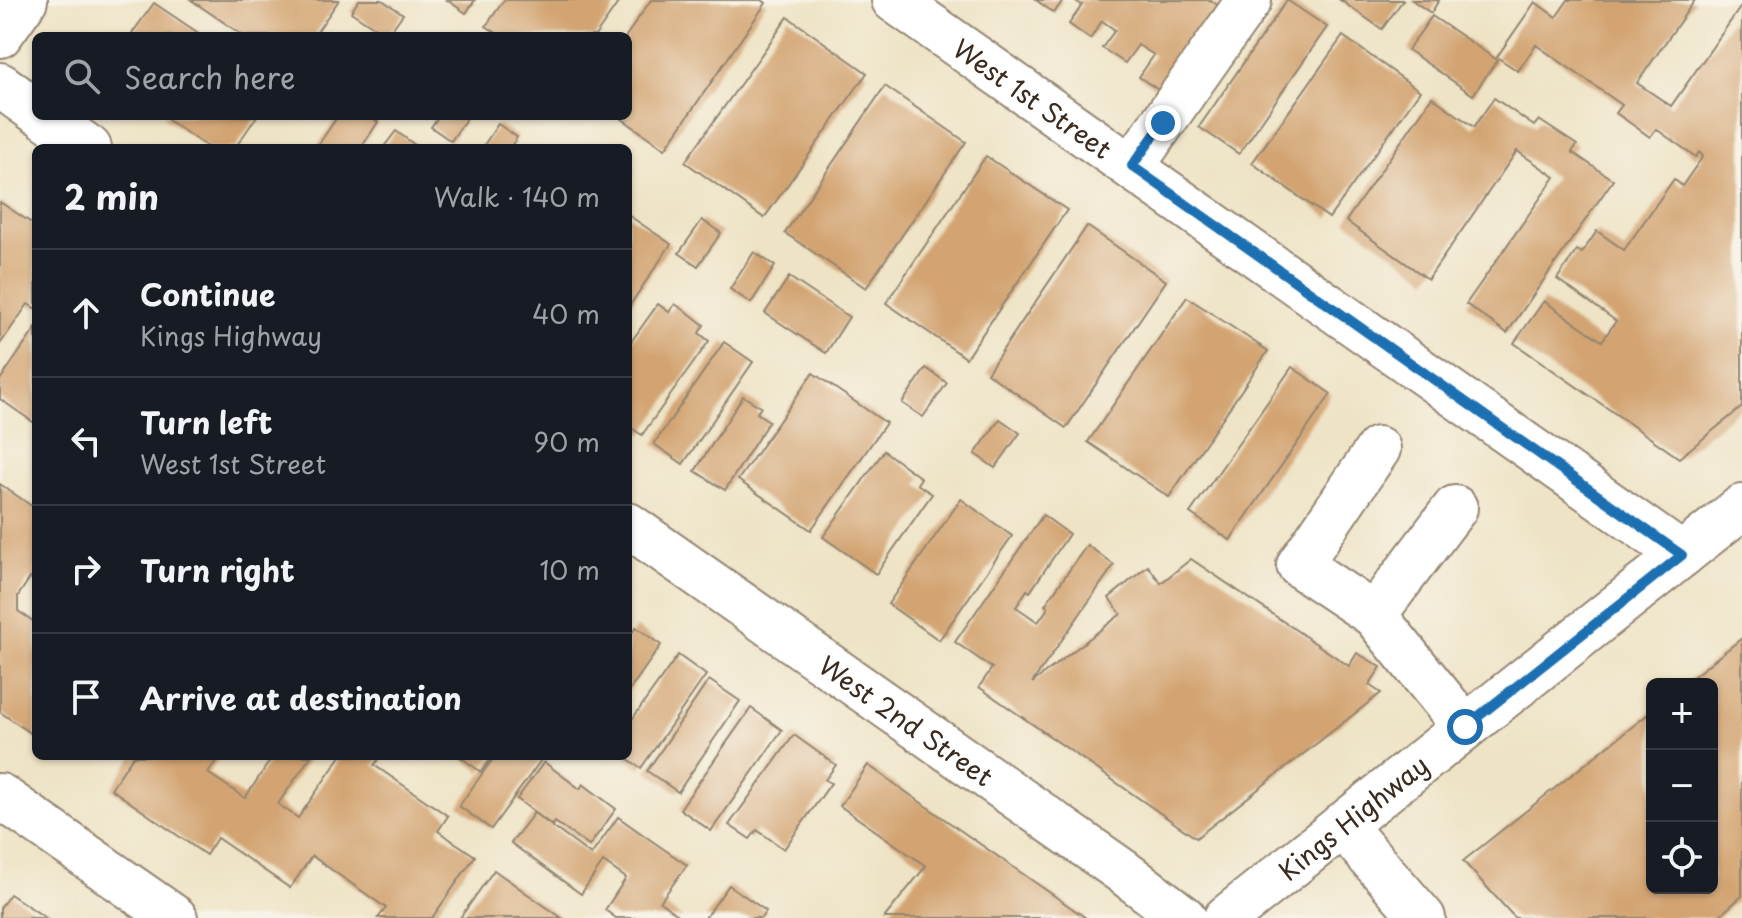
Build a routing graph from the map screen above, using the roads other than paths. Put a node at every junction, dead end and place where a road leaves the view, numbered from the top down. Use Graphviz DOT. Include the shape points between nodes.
graph roads {
  1 [pos="25,0"];
  2 [pos="894,0"];
  3 [pos="1249,0"];
  4 [pos="0,35"];
  5 [pos="0,85"];
  6 [pos="32,108"];
  7 [pos="50,120"];
  8 [pos="83,144"];
  9 [pos="1132,166"];
  10 [pos="1378,449"];
  11 [pos="1742,507"];
  12 [pos="1455,508"];
  13 [pos="632,528"];
  14 [pos="1682,555"];
  15 [pos="1374,615"];
  16 [pos="1465,727"];
  17 [pos="0,796"];
  18 [pos="1342,825"];
  19 [pos="175,918"];
  20 [pos="1184,918"];
  21 [pos="1226,918"];
  22 [pos="1423,918"];
  1 -- 4 [label="street"];
  2 -- 9 [label="street, West 1st Street"];
  3 -- 9 [label="street"];
  5 -- 6 [label="street"];
  7 -- 8 [label="street"];
  9 -- 14 [label="street, West 1st Street"];
  10 -- 15 [label="street" via="1299,565"];
  11 -- 14 [label="street, Kings Highway"];
  12 -- 15 [label="street"];
  13 -- 20 [label="street, West 2nd Street"];
  14 -- 16 [label="street, Kings Highway"];
  15 -- 16 [label="street"];
  16 -- 18 [label="street, Kings Highway"];
  17 -- 19 [label="street"];
  18 -- 21 [label="street, Kings Highway"];
  18 -- 22 [label="street"];
}
